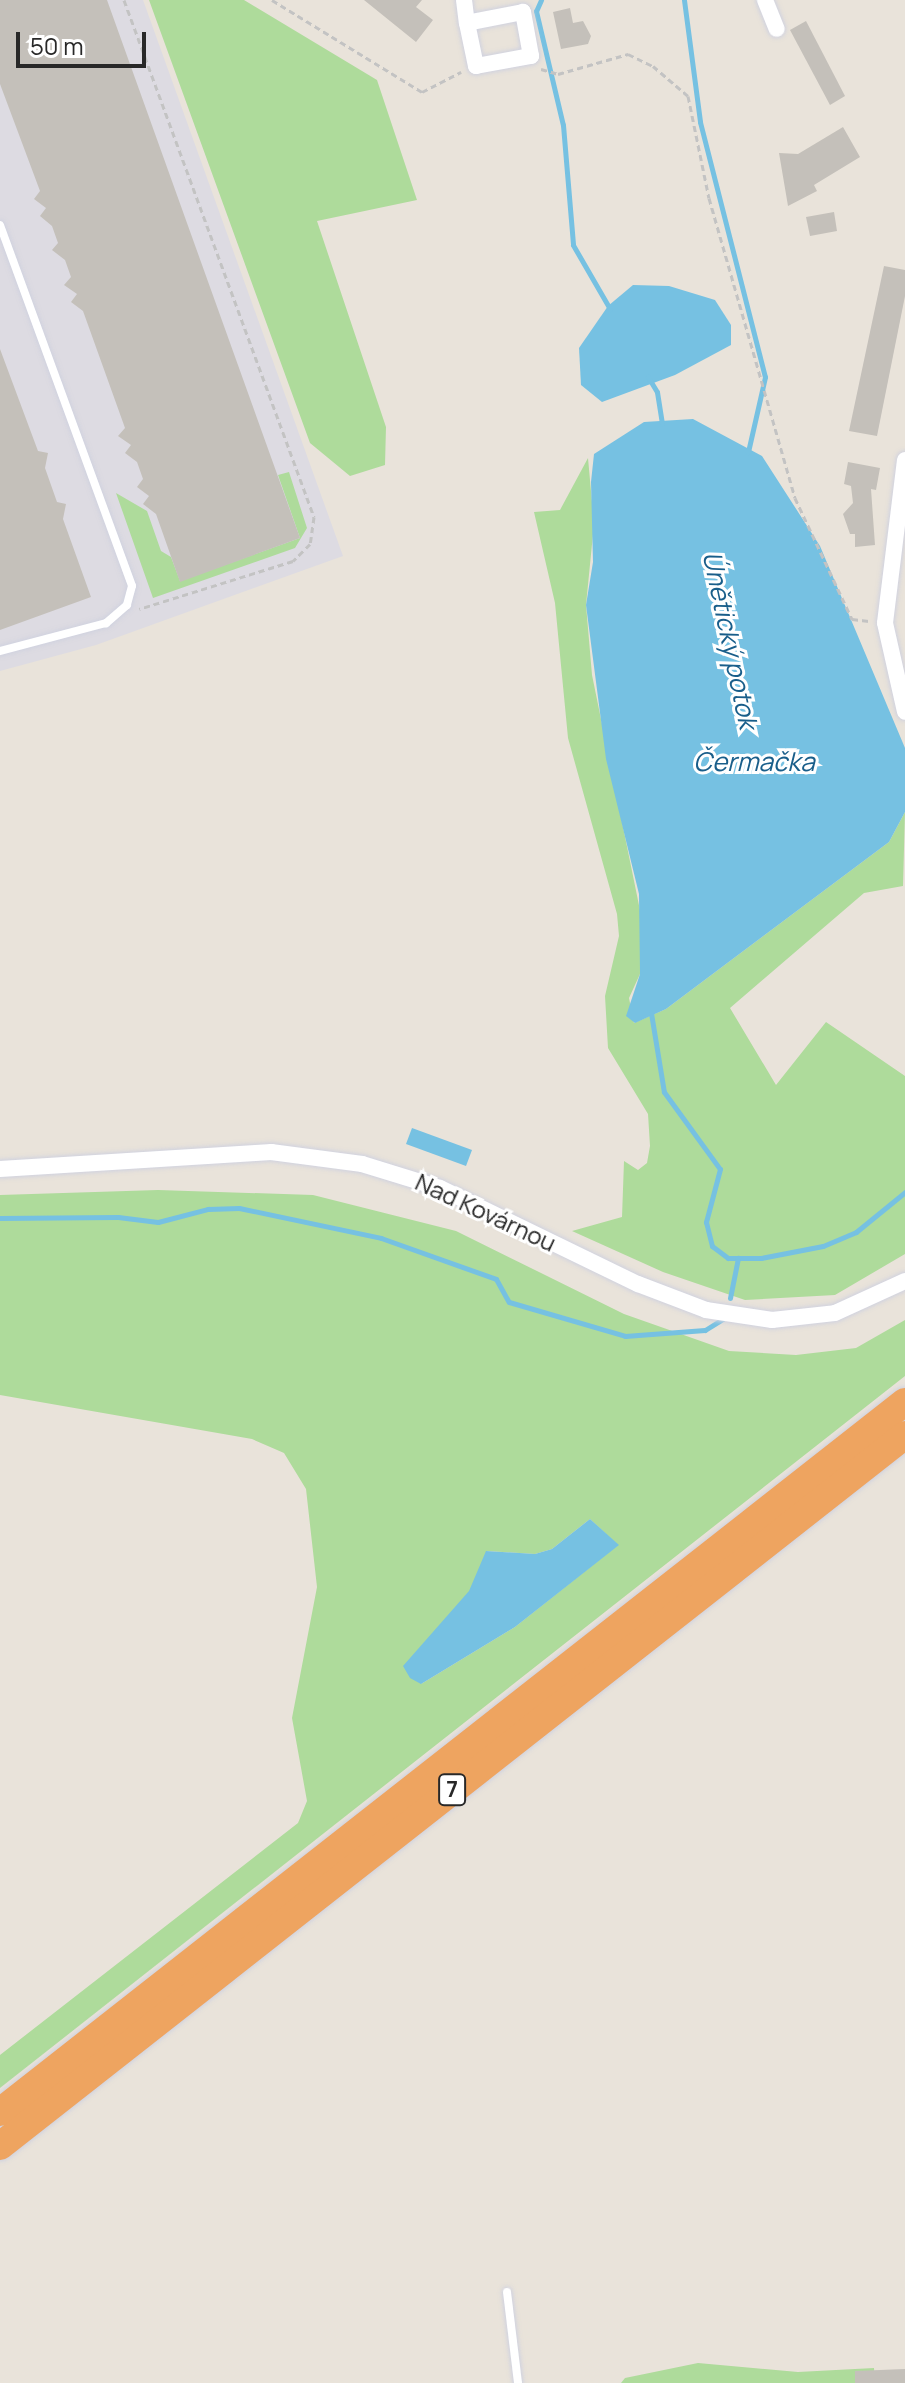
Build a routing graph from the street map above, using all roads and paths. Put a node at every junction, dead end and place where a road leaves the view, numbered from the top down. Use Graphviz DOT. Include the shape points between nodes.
graph roads {
  1 [pos="124,0"];
  2 [pos="272,0"];
  3 [pos="464,0"];
  4 [pos="765,0"];
  5 [pos="467,23"];
  6 [pos="777,29"];
  7 [pos="531,56"];
  8 [pos="476,66"];
  9 [pos="0,225"];
  10 [pos="905,460"];
  11 [pos="127,605"];
  12 [pos="885,623"];
  13 [pos="0,651"];
  14 [pos="905,712"];
  15 [pos="0,1169"];
  16 [pos="905,1281"];
  17 [pos="905,1402"];
  18 [pos="905,1435"];
  19 [pos="0,2112"];
  20 [pos="0,2146"];
  21 [pos="507,2292"];
  22 [pos="518,2383"];
  1 -- 11 [label="path" via="314,517 310,544 293,561 148,609"];
  2 -- 8 [label="path" via="422,92"];
  3 -- 5 [label="street"];
  4 -- 6 [label="street"];
  5 -- 7 [label="street" via="523,12"];
  5 -- 8 [label="street"];
  7 -- 8 [label="street"];
  7 -- 12 [label="path" via="551,74 628,54 653,66 688,96 709,198 795,498 852,619"];
  9 -- 11 [label="lane" via="132,586"];
  10 -- 12 [label="street"];
  11 -- 13 [label="lane" via="106,623"];
  12 -- 14 [label="street"];
  15 -- 16 [label="street, Nad Kovárnou" via="271,1152 362,1164 440,1188 638,1284 706,1310 772,1320 835,1313"];
  17 -- 19 [label="highway, 7"];
  18 -- 20 [label="highway, 7"];
  21 -- 22 [label="lane"];
}
